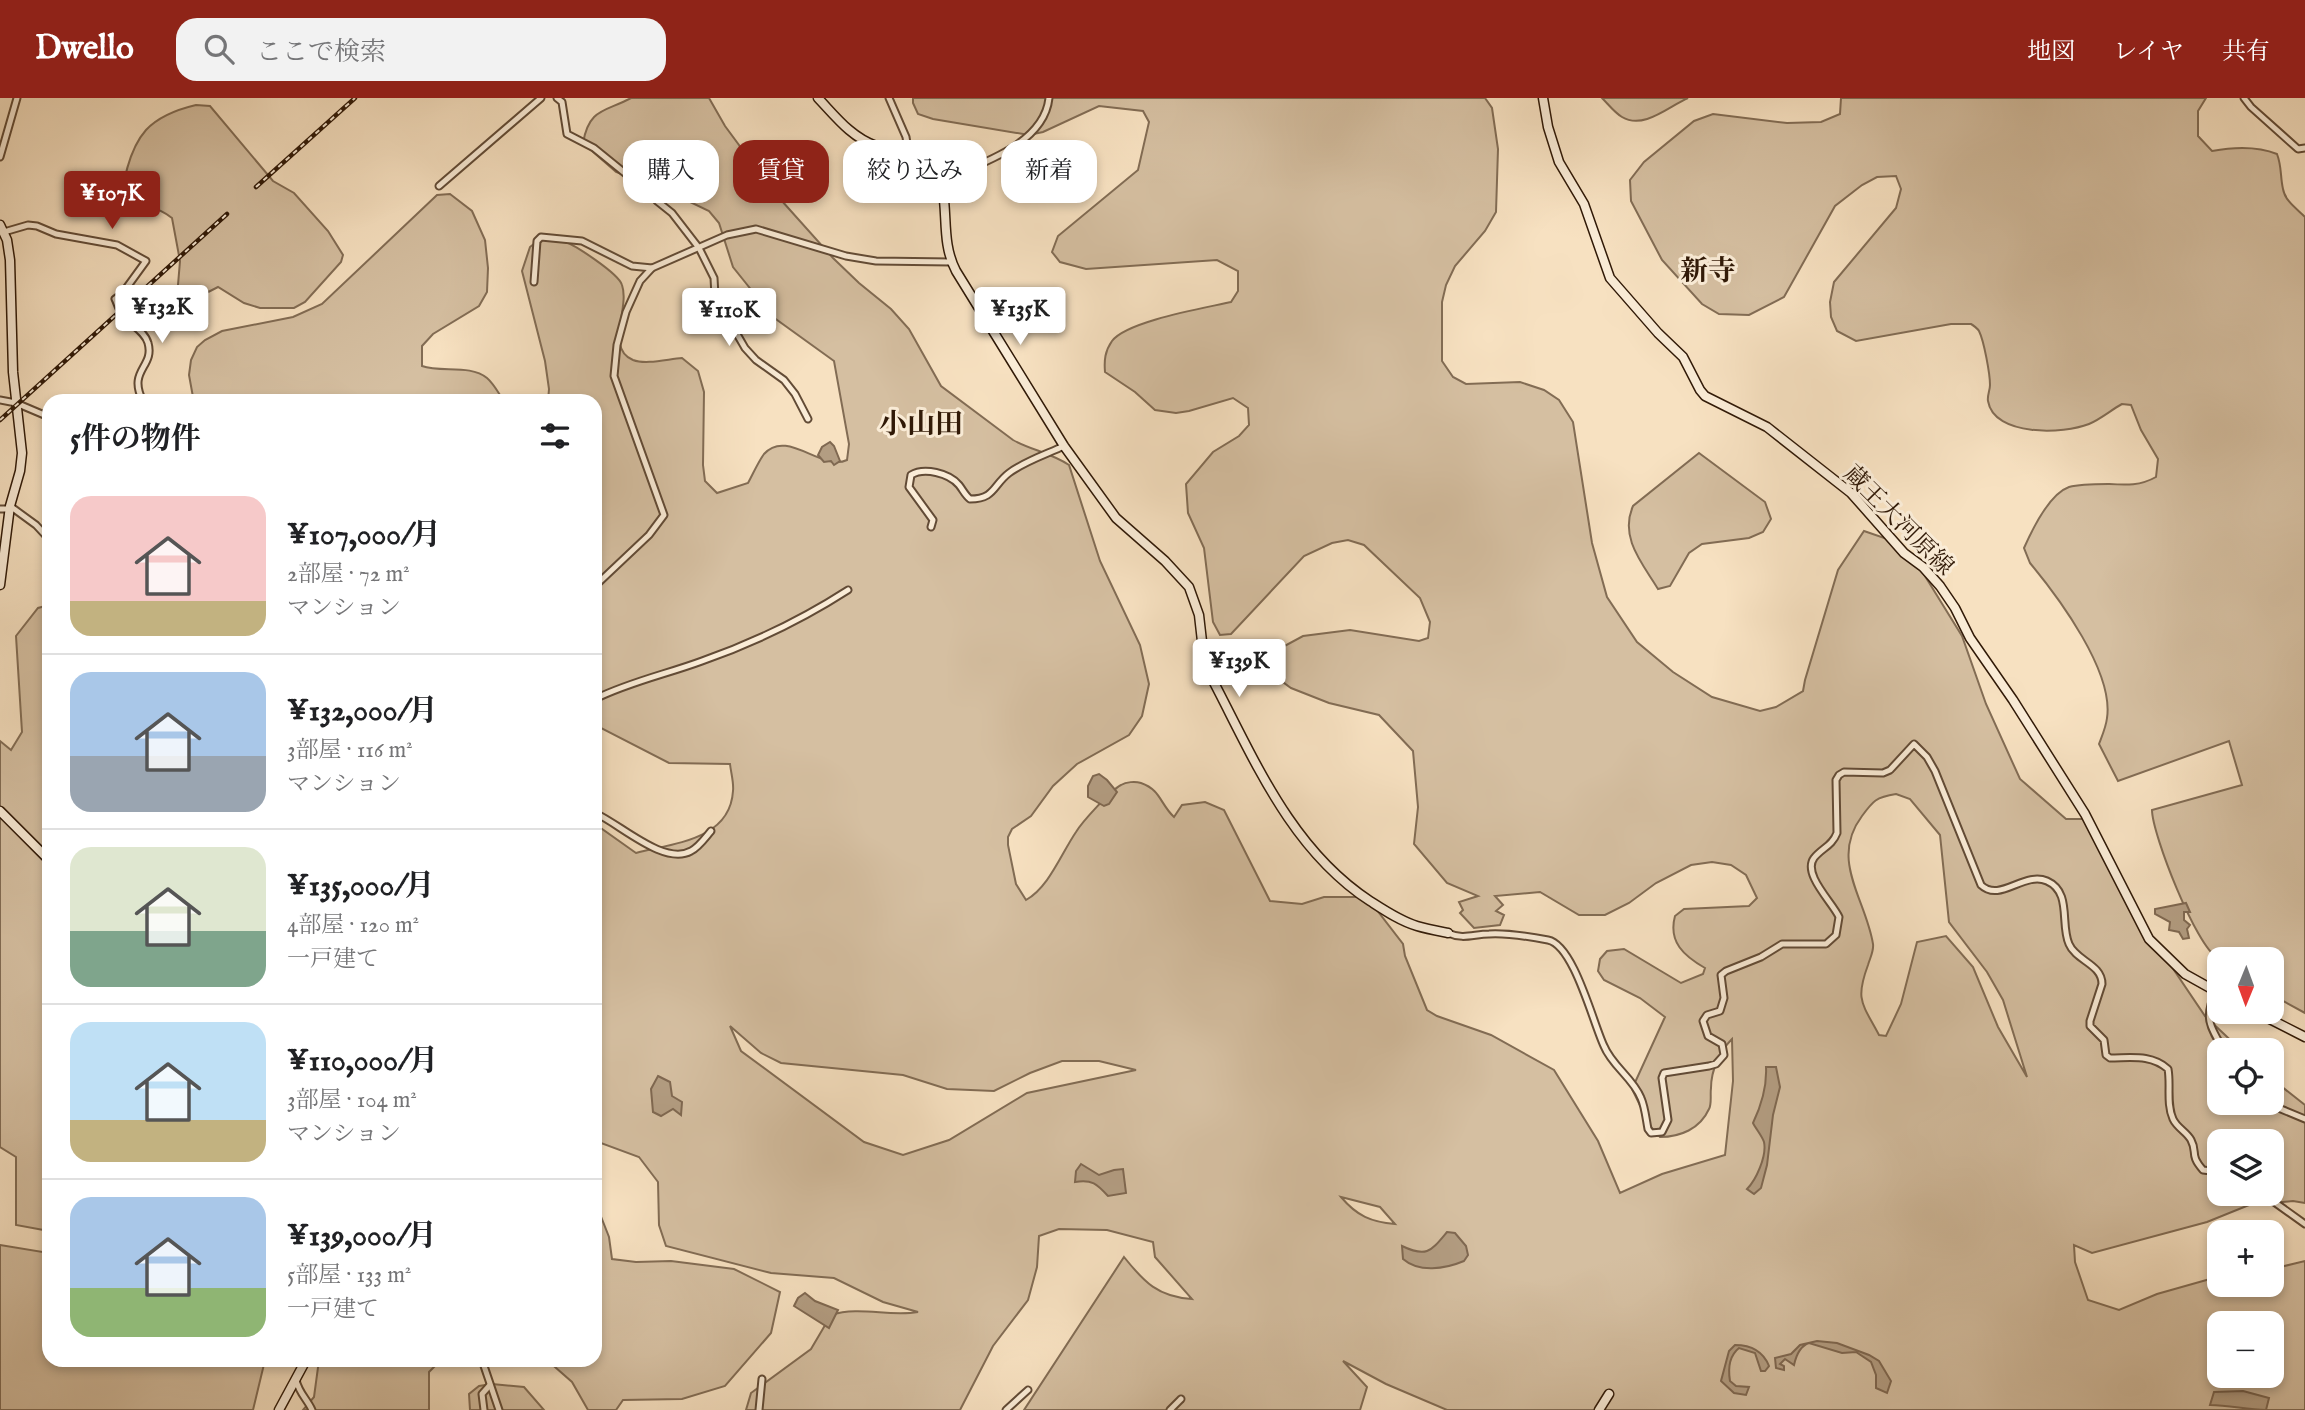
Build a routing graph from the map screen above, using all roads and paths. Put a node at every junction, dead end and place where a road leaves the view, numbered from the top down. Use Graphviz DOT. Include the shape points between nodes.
graph roads {
  1 [pos="17,98"];
  2 [pos="541,98"];
  3 [pos="558,98"];
  4 [pos="818,98"];
  5 [pos="889,98"];
  6 [pos="1049,98"];
  7 [pos="1543,98"];
  8 [pos="2244,98"];
  9 [pos="861,140"];
  10 [pos="906,140"];
  11 [pos="2305,148"];
  12 [pos="0,157"];
  13 [pos="987,160"];
  14 [pos="439,186"];
  15 [pos="946,203"];
  16 [pos="2,229"];
  17 [pos="699,248"];
  18 [pos="951,262"];
  19 [pos="652,268"];
  20 [pos="534,282"];
  21 [pos="141,394"];
  22 [pos="0,400"];
  23 [pos="16,403"];
  24 [pos="42,414"];
  25 [pos="808,419"];
  26 [pos="1064,446"];
  27 [pos="10,506"];
  28 [pos="0,509"];
  29 [pos="931,527"];
  30 [pos="42,531"];
  31 [pos="602,579"];
  32 [pos="0,585"];
  33 [pos="848,590"];
  34 [pos="602,696"];
  35 [pos="0,811"];
  36 [pos="602,817"];
  37 [pos="711,831"];
  38 [pos="42,853"];
  39 [pos="1448,933"];
  40 [pos="2207,986"];
  41 [pos="2280,1024"];
  42 [pos="2305,1037"];
  43 [pos="2284,1110"];
  44 [pos="2305,1119"];
  45 [pos="2207,1170"];
  46 [pos="2280,1206"];
  47 [pos="2305,1224"];
  48 [pos="302,1367"];
  49 [pos="484,1367"];
  50 [pos="762,1379"];
  51 [pos="296,1380"];
  52 [pos="490,1385"];
  53 [pos="1028,1390"];
  54 [pos="1609,1394"];
  55 [pos="1181,1399"];
  56 [pos="278,1410"];
  57 [pos="312,1410"];
  58 [pos="484,1410"];
  59 [pos="499,1410"];
  60 [pos="759,1410"];
  61 [pos="1006,1410"];
  62 [pos="1170,1410"];
  63 [pos="1599,1410"];
  1 -- 12 [label="street"];
  2 -- 14 [label="street"];
  3 -- 17 [label="street" via="567,134 646,187"];
  4 -- 9 [label="street"];
  5 -- 10 [label="street"];
  6 -- 13 [label="street" via="1046,114 1033,132"];
  7 -- 40 [label="street, 蔵王大河原線" via="1559,162 1584,204 1610,278 1683,357 1705,396 1767,427 1851,493 1940,586 2085,814 2149,939 2185,974"];
  8 -- 11 [label="street" via="2298,149"];
  15 -- 18 [label="street" via="945,235"];
  16 -- 21 [label="street" via="37,226 117,246 146,261 115,299 121,313 149,343 138,376"];
  16 -- 23 [label="street" via="10,260"];
  17 -- 18 [label="street" via="756,229 846,256"];
  17 -- 19 [label="street"];
  17 -- 25 [label="street" via="714,278 715,296 745,348 783,380"];
  18 -- 26 [label="street"];
  19 -- 20 [label="street" via="632,266 582,240 541,237"];
  19 -- 31 [label="street" via="639,282 626,312 614,376 664,515"];
  22 -- 23 [label="street"];
  23 -- 24 [label="street"];
  23 -- 27 [label="street" via="22,453"];
  26 -- 29 [label="street" via="1009,473 992,494 979,499 970,499 943,475 911,475 909,487 933,520"];
  26 -- 39 [label="street" via="1116,517 1189,587 1209,673 1303,841 1339,880 1379,907 1416,926"];
  27 -- 28 [label="street"];
  27 -- 30 [label="street"];
  27 -- 32 [label="street"];
  33 -- 34 [label="street" via="759,638"];
  35 -- 38 [label="street"];
  36 -- 37 [label="street" via="666,854 690,852"];
  39 -- 45 [label="street" via="1471,938 1509,935 1558,945 1569,958 1604,1046 1641,1097 1648,1129 1662,1132 1668,1119 1664,1073 1709,1066 1724,1055 1722,1044 1703,1027 1707,1015 1724,1005 1721,975 1782,944 1826,944 1836,935 1839,917 1817,884 1811,865 1837,834 1839,775 1883,773 1914,744 1935,771 1981,885 1997,891 2039,878 2054,885 2064,906 2068,943 2102,977 2090,1026 2104,1040 2110,1058 2159,1060 2168,1069 2174,1122 2193,1143 2195,1161"];
  41 -- 42 [label="street"];
  43 -- 44 [label="street"];
  46 -- 47 [label="street"];
  48 -- 51 [label="street"];
  49 -- 52 [label="street"];
  50 -- 60 [label="street"];
  51 -- 56 [label="street"];
  51 -- 57 [label="street"];
  52 -- 58 [label="street" via="482,1394"];
  52 -- 59 [label="street"];
  53 -- 61 [label="street"];
  54 -- 63 [label="street"];
  55 -- 62 [label="street"];
}
